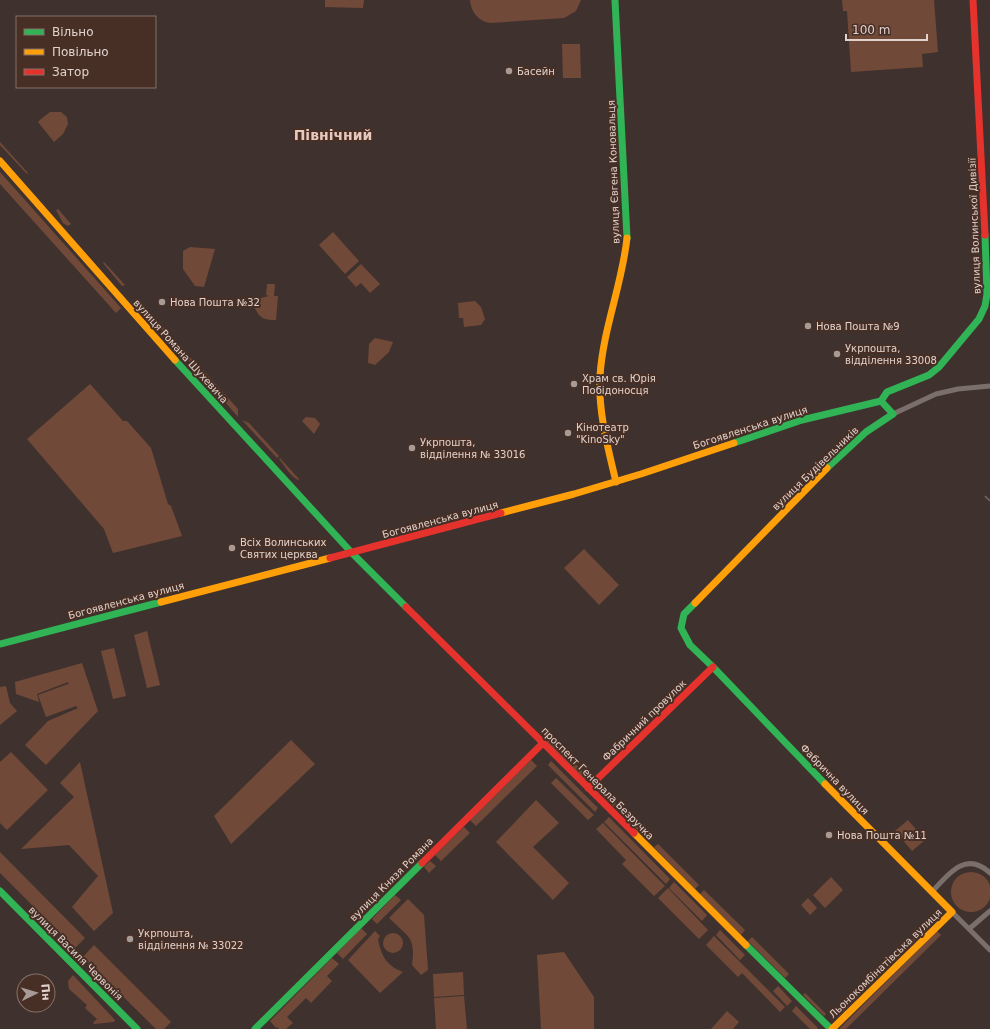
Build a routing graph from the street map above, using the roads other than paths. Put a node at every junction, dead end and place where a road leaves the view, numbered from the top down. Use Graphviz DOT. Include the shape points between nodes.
graph roads {
  1 [pos="615,0"];
  2 [pos="973,0"];
  3 [pos="0,161"];
  4 [pos="990,386"];
  5 [pos="881,401"];
  6 [pos="893,414"];
  7 [pos="616,482"];
  8 [pos="351,552"];
  9 [pos="684,614"];
  10 [pos="0,644"];
  11 [pos="713,667"];
  12 [pos="543,743"];
  13 [pos="588,788"];
  14 [pos="990,873"];
  15 [pos="0,891"];
  16 [pos="932,892"];
  17 [pos="990,911"];
  18 [pos="952,912"];
  19 [pos="969,929"];
  20 [pos="990,950"];
  21 [pos="137,1029"];
  22 [pos="254,1029"];
  23 [pos="832,1029"];
  1 -- 7 [label="street, вулиця Євгена Коновальця" via="627,237 624,266 603,352 600,386 608,449"];
  2 -- 5 [label="street, вулиця Волинської Дивізії" via="984,202 987,294 985,306 979,319 939,367 929,375 887,392"];
  3 -- 8 [label="street, вулиця Романа Шухевича" via="189,376"];
  4 -- 6 [label="street, вулиця Будівельників" via="936,394"];
  5 -- 6 [label="street"];
  5 -- 7 [label="street, Богоявленська вулиця" via="802,420"];
  6 -- 9 [label="street, вулиця Будівельників" via="866,432 826,469"];
  7 -- 8 [label="street, Богоявленська вулиця"];
  8 -- 10 [label="street, Богоявленська вулиця"];
  8 -- 12 [label="street, проспект Генерала Безручка"];
  9 -- 11 [label="street, Фабрична вулиця" via="681,628 690,645"];
  11 -- 13 [label="street, Фабричний провулок"];
  11 -- 16 [label="street, Фабрична вулиця"];
  12 -- 13 [label="street, проспект Генерала Безручка"];
  12 -- 22 [label="street, вулиця Князя Романа"];
  13 -- 23 [label="street, проспект Генерала Безручка"];
  14 -- 16 [label="street" via="983,867 973,864 959,866"];
  15 -- 21 [label="street, вулиця Василя Червонія"];
  16 -- 18 [label="street, Фабрична вулиця"];
  17 -- 19 [label="street"];
  18 -- 19 [label="street, Фабрична вулиця"];
  18 -- 23 [label="street, Льонокомбінатівська вулиця"];
  19 -- 20 [label="street, Фабрична вулиця"];
}
